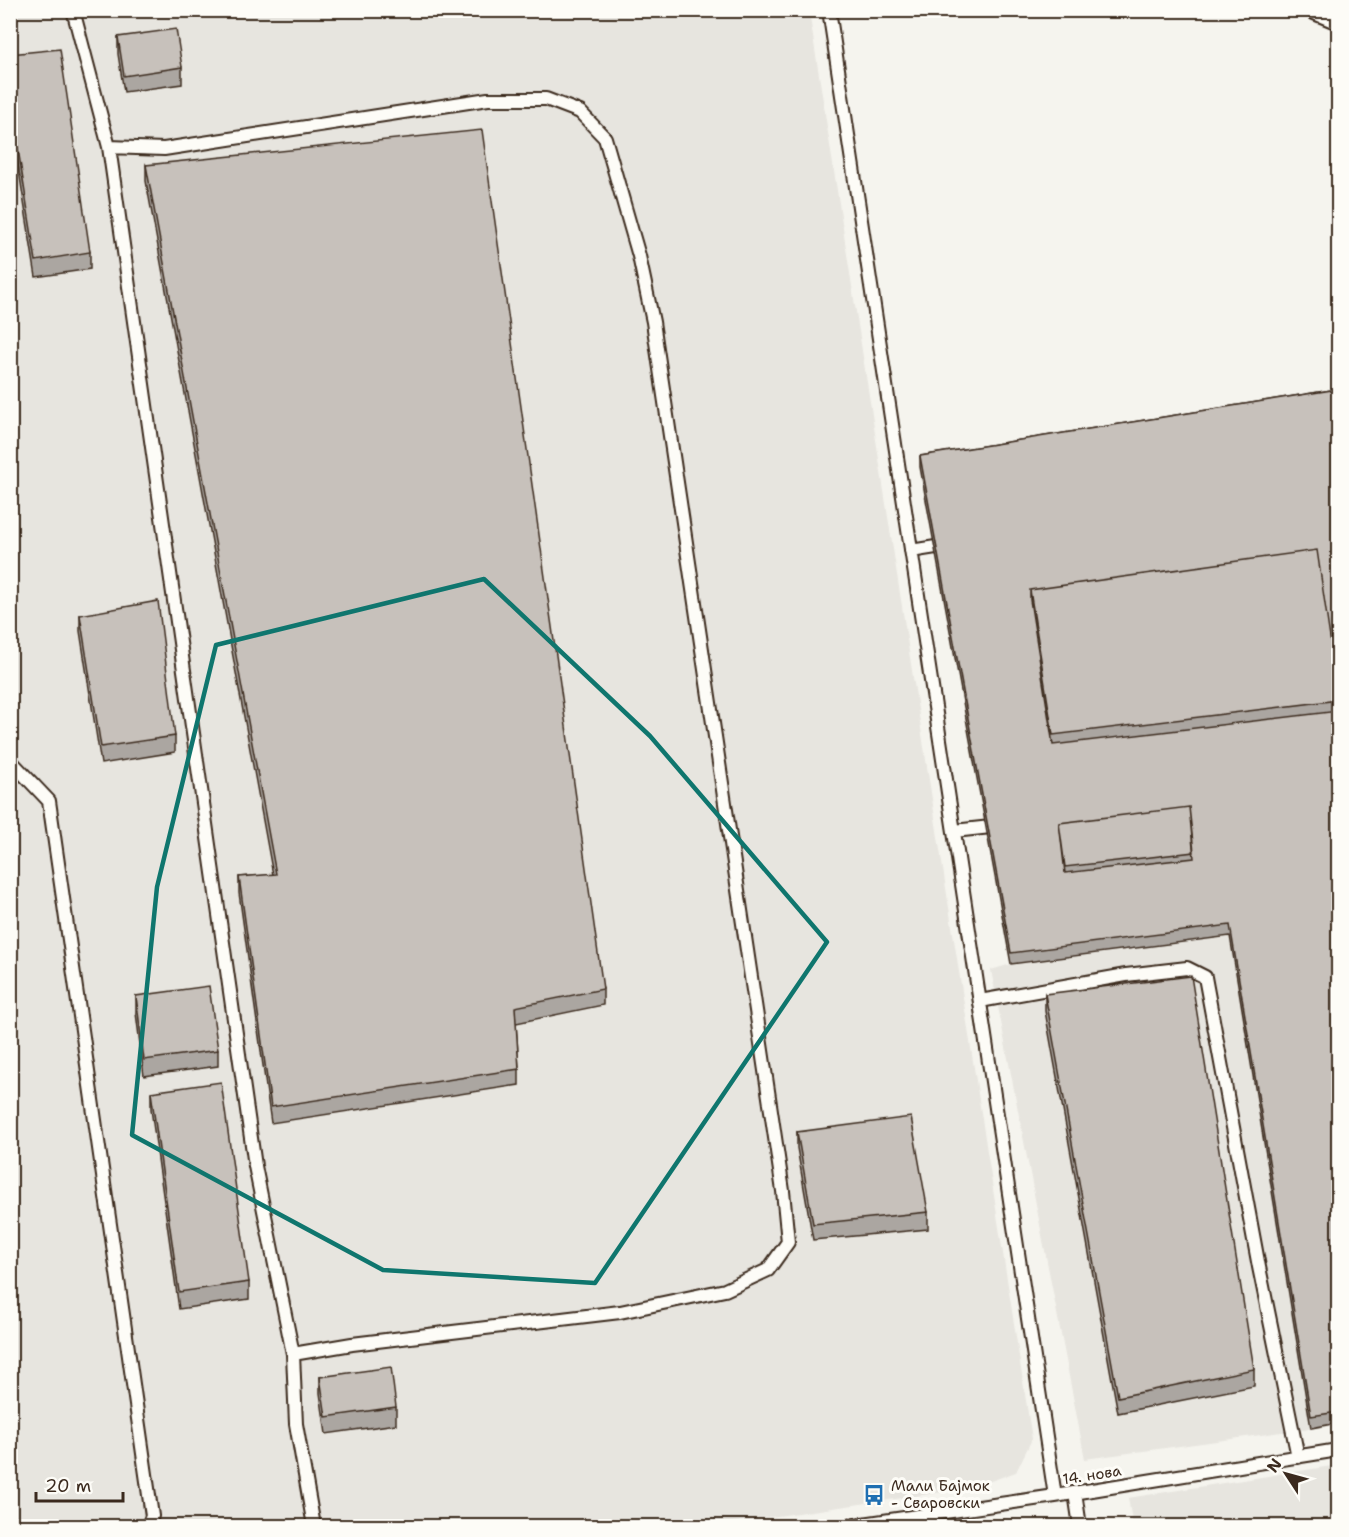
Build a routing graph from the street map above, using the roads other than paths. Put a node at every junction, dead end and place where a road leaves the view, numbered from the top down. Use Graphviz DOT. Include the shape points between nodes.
graph roads {
  1 [pos="73,10"];
  2 [pos="829,10"];
  3 [pos="1307,10"];
  4 [pos="1338,24"];
  5 [pos="109,147"];
  6 [pos="964,542"];
  7 [pos="911,551"];
  8 [pos="10,760"];
  9 [pos="1011,825"];
  10 [pos="954,831"];
  11 [pos="980,1001"];
  12 [pos="293,1354"];
  13 [pos="1338,1450"];
  14 [pos="1298,1457"];
  15 [pos="1075,1493"];
  16 [pos="1055,1496"];
  17 [pos="147,1527"];
  18 [pos="314,1527"];
  19 [pos="849,1527"];
  20 [pos="1080,1527"];
  1 -- 5 [label="lane"];
  2 -- 7 [label="lane"];
  3 -- 4 [label="lane"];
  5 -- 12 [label="lane" via="253,1154"];
  5 -- 12 [label="lane" via="164,149 488,99 546,99 580,112 605,138 639,256 653,322 788,1242 768,1270 725,1290 620,1312"];
  6 -- 7 [label="lane"];
  7 -- 10 [label="lane"];
  8 -- 17 [label="lane" via="49,801 152,1516"];
  9 -- 10 [label="lane"];
  10 -- 11 [label="lane"];
  11 -- 14 [label="lane" via="1177,969 1187,968 1205,977"];
  11 -- 16 [label="lane"];
  12 -- 18 [label="lane" via="296,1424"];
  13 -- 14 [label="lane, 14. нова"];
  14 -- 15 [label="lane, 14. нова"];
  15 -- 16 [label="lane, 14. нова"];
  15 -- 20 [label="lane"];
  16 -- 19 [label="lane, 14. нова"];
}
